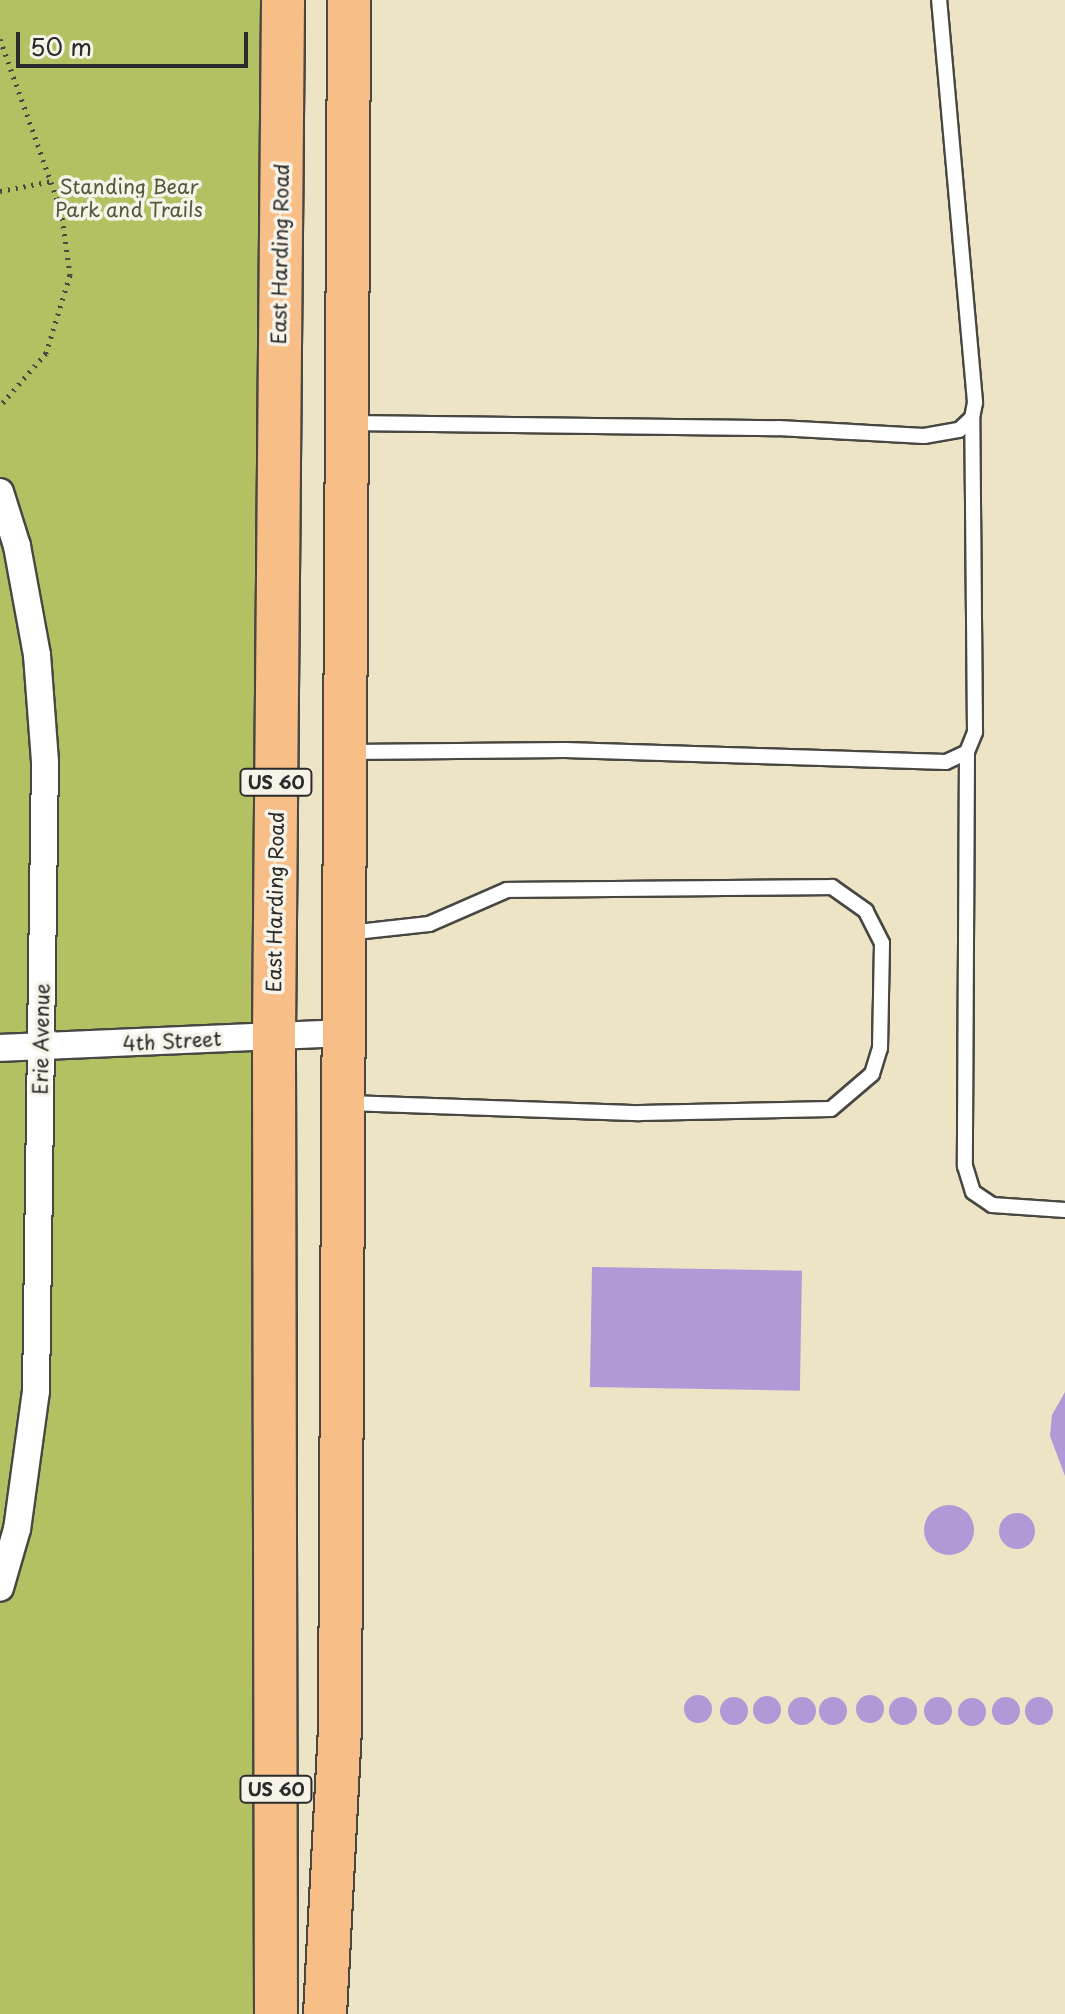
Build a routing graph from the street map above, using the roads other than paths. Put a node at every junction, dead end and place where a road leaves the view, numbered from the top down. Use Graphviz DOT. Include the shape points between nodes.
graph roads {
  1 [pos="283,0"];
  2 [pos="349,0"];
  3 [pos="939,0"];
  4 [pos="972,418"];
  5 [pos="347,423"];
  6 [pos="0,492"];
  7 [pos="345,752"];
  8 [pos="967,752"];
  9 [pos="344,934"];
  10 [pos="344,1033"];
  11 [pos="274,1035"];
  12 [pos="0,1048"];
  13 [pos="41,1049"];
  14 [pos="343,1103"];
  15 [pos="1065,1210"];
  16 [pos="0,1588"];
  17 [pos="276,2014"];
  18 [pos="325,2014"];
  1 -- 11 [label="main road, East Harding Road / US 60"];
  2 -- 5 [label="main road, US 60"];
  3 -- 4 [label="lane" via="975,402"];
  4 -- 5 [label="lane" via="959,430 924,436 762,428"];
  4 -- 8 [label="lane" via="975,732"];
  5 -- 7 [label="main road, US 60"];
  6 -- 13 [label="street, Erie Avenue" via="17,546 38,670 45,762"];
  7 -- 8 [label="lane" via="565,750 946,762"];
  7 -- 9 [label="main road, US 60"];
  8 -- 15 [label="lane" via="965,1166 973,1192 992,1205"];
  9 -- 10 [label="main road, US 60"];
  9 -- 14 [label="lane" via="429,924 507,890 832,887 866,911 882,943 880,1048 872,1074 831,1109 640,1113"];
  10 -- 11 [label="street, 4th Street"];
  10 -- 14 [label="main road, US 60"];
  11 -- 13 [label="street, 4th Street"];
  11 -- 17 [label="main road, East Harding Road / US 60"];
  12 -- 13 [label="street, 4th Street"];
  13 -- 16 [label="street, Erie Avenue" via="36,1391 17,1529"];
  14 -- 18 [label="main road, US 60" via="340,1728"];
}
